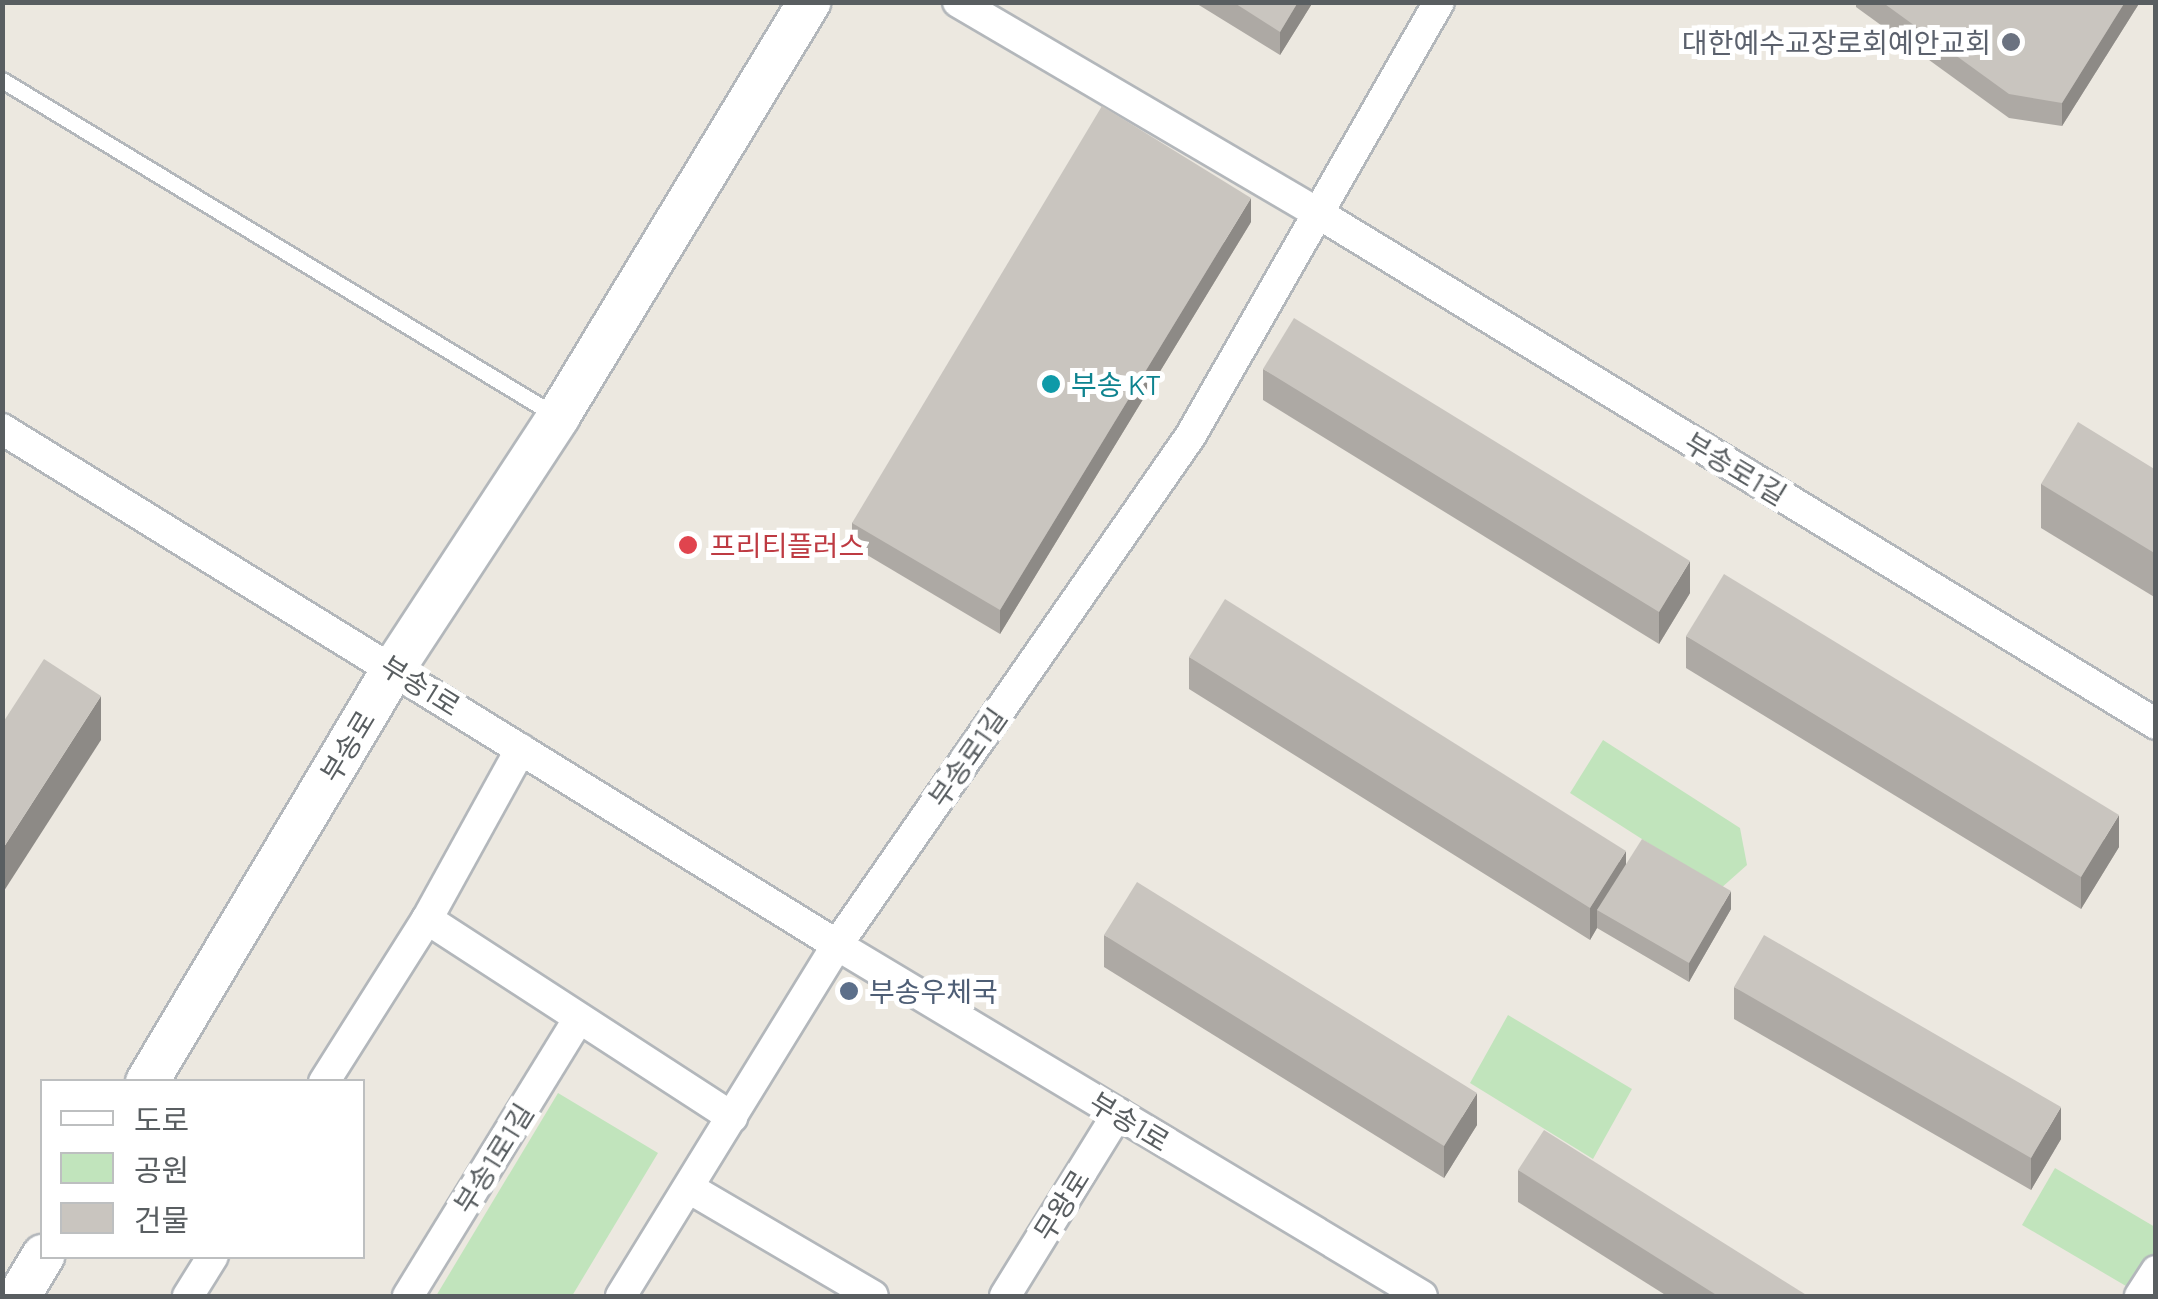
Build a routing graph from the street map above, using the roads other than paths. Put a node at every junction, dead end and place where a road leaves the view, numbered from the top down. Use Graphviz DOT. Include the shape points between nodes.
graph roads {
  1 [pos="809,2"];
  2 [pos="958,2"];
  3 [pos="1438,2"];
  4 [pos="2,80"];
  5 [pos="1316,212"];
  6 [pos="558,417"];
  7 [pos="2,428"];
  8 [pos="394,668"];
  9 [pos="2156,724"];
  10 [pos="521,749"];
  11 [pos="427,919"];
  12 [pos="837,945"];
  13 [pos="578,1020"];
  14 [pos="149,1079"];
  15 [pos="326,1079"];
  16 [pos="1118,1114"];
  17 [pos="732,1118"];
  18 [pos="688,1188"];
  19 [pos="40,1259"];
  20 [pos="211,1259"];
  21 [pos="2156,1271"];
  22 [pos="19,1296"];
  23 [pos="188,1296"];
  24 [pos="408,1296"];
  25 [pos="621,1296"];
  26 [pos="873,1296"];
  27 [pos="1004,1296"];
  28 [pos="1422,1296"];
  29 [pos="2140,1296"];
  1 -- 6 [label="street, 부송로"];
  2 -- 5 [label="street, 부송로1길"];
  3 -- 5 [label="street, 부송로1길"];
  4 -- 6 [label="lane"];
  5 -- 9 [label="street, 부송로1길"];
  5 -- 12 [label="street, 부송로1길" via="1190,436"];
  6 -- 8 [label="street, 부송로"];
  7 -- 8 [label="street, 부송1로"];
  8 -- 10 [label="street, 부송1로"];
  8 -- 14 [label="street, 부송로"];
  10 -- 11 [label="street"];
  10 -- 12 [label="street, 부송1로"];
  11 -- 13 [label="street"];
  11 -- 15 [label="street"];
  12 -- 16 [label="street, 부송1로"];
  12 -- 17 [label="street"];
  13 -- 17 [label="street"];
  13 -- 24 [label="street, 부송1로1길"];
  16 -- 27 [label="street, 무왕로"];
  16 -- 28 [label="street, 부송1로"];
  17 -- 18 [label="street"];
  18 -- 25 [label="street"];
  18 -- 26 [label="street"];
  19 -- 22 [label="street"];
  20 -- 23 [label="street"];
  21 -- 29 [label="street"];
}
